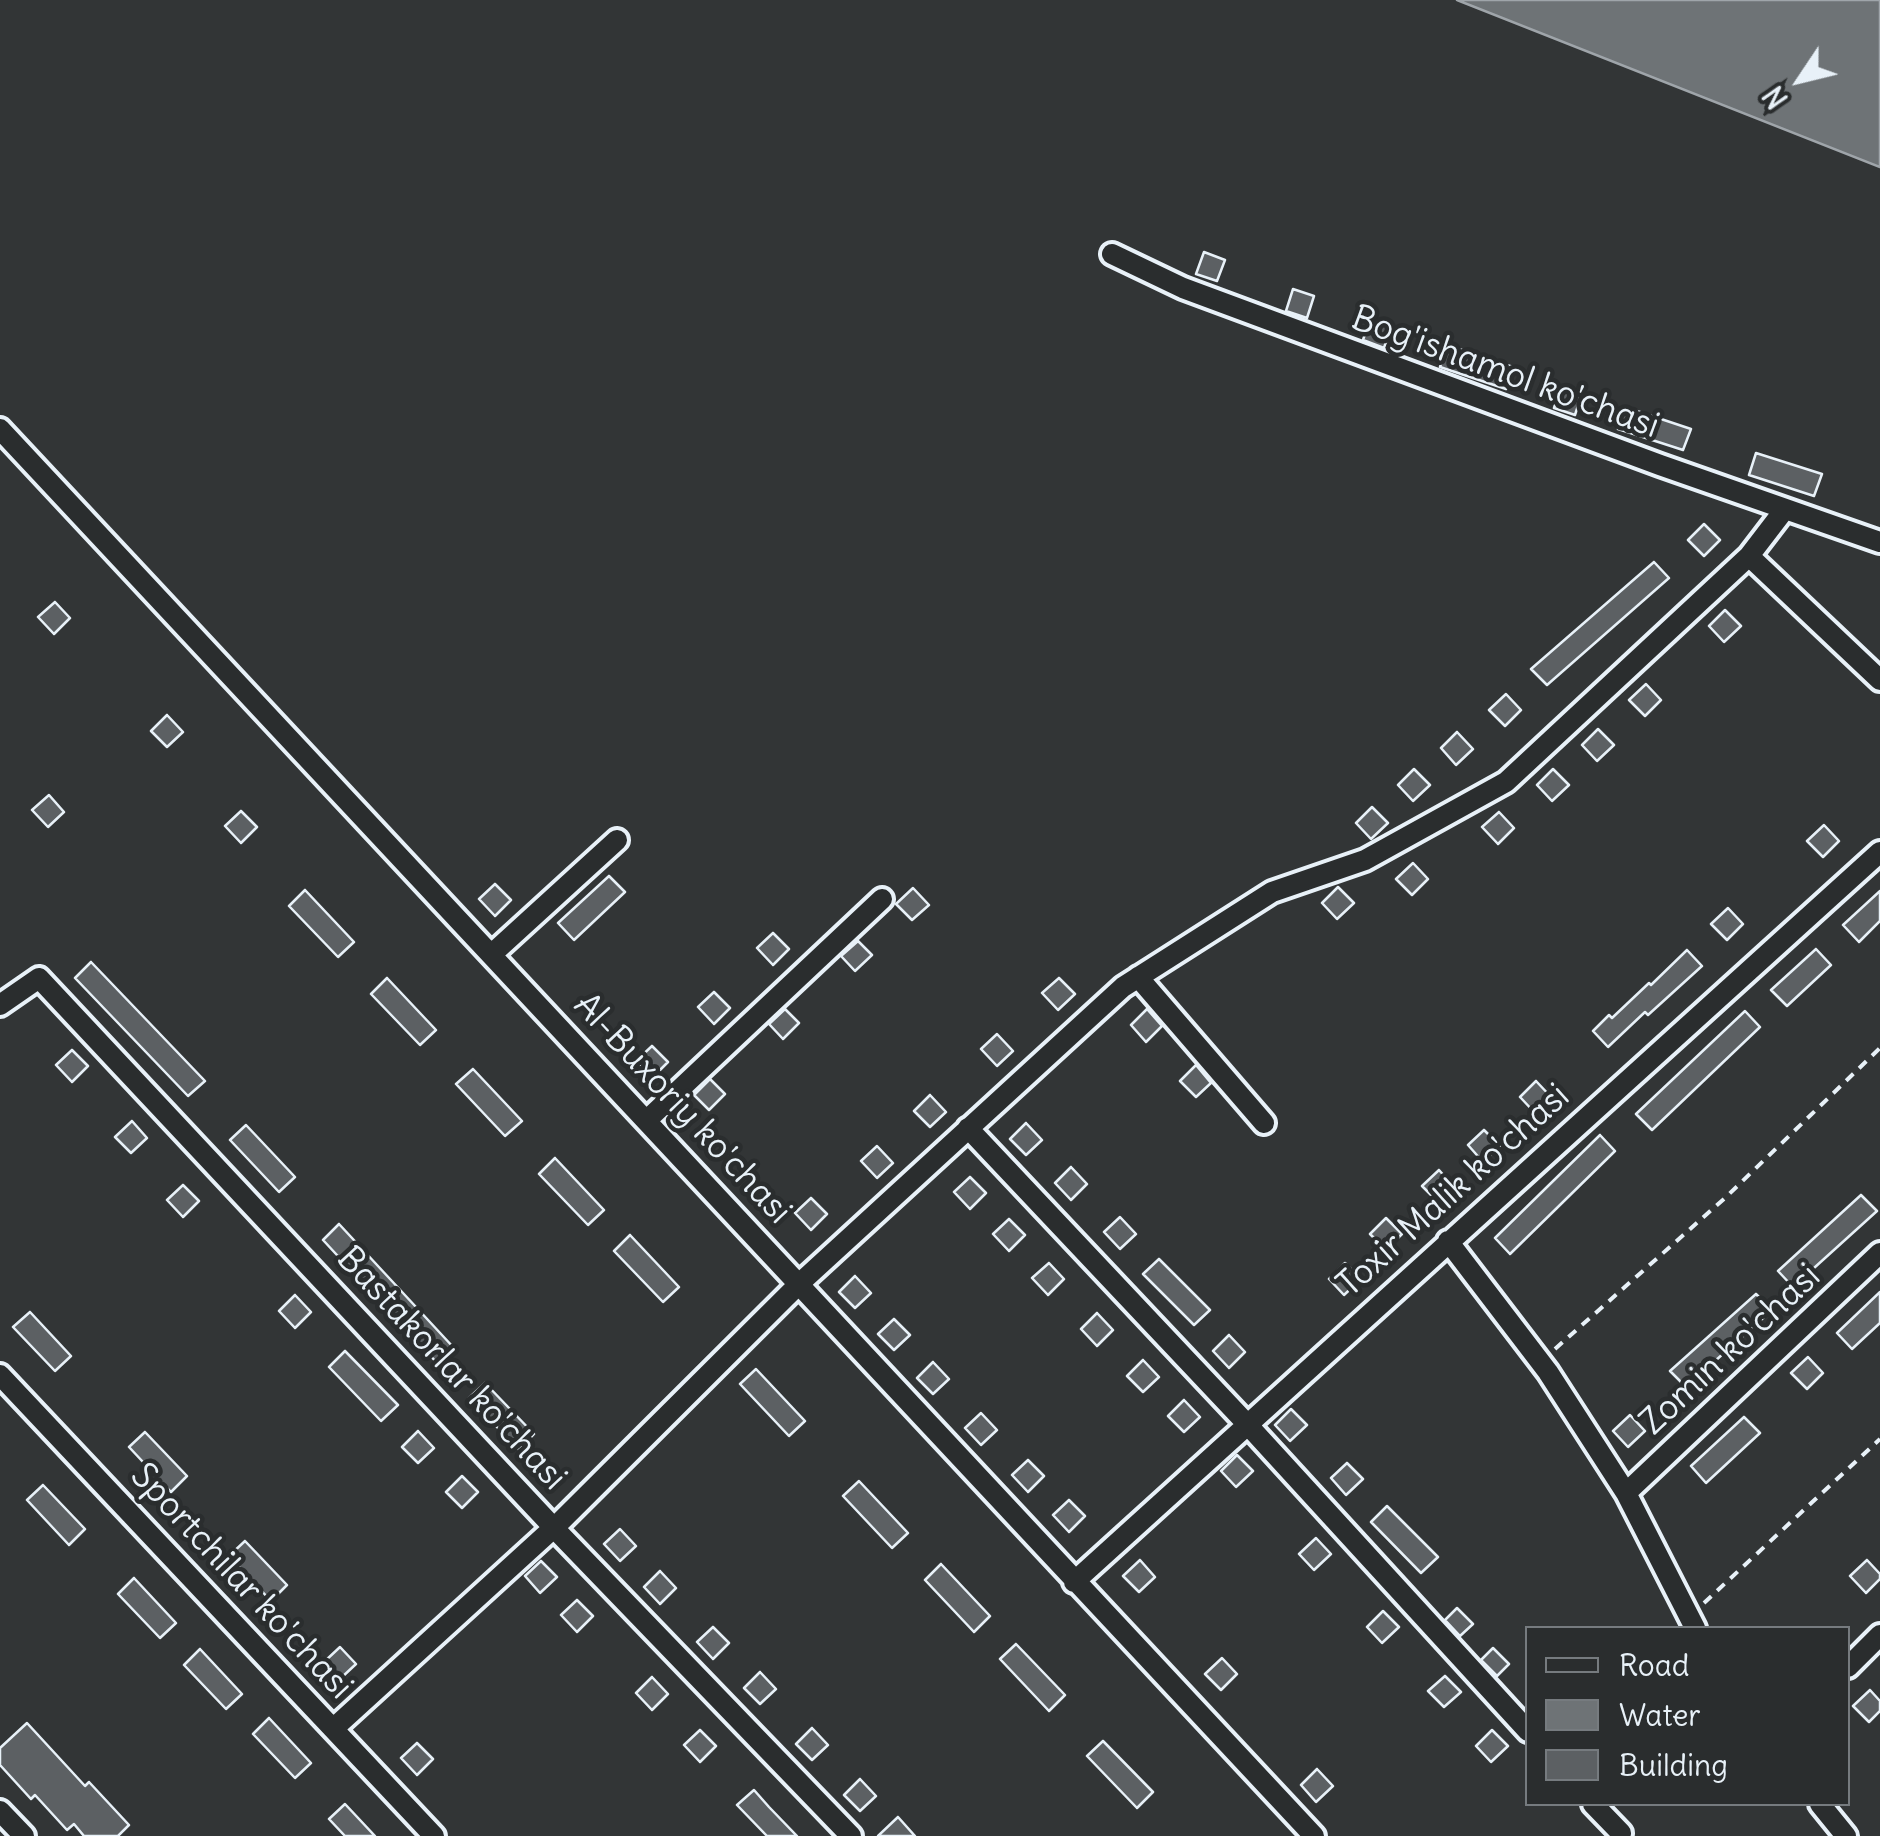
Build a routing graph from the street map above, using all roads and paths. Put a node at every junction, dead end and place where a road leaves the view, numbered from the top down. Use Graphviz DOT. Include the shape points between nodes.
graph roads {
  1 [pos="1112,254"];
  2 [pos="0,429"];
  3 [pos="1784,509"];
  4 [pos="1880,542"];
  5 [pos="1749,556"];
  6 [pos="1880,680"];
  7 [pos="617,840"];
  8 [pos="1880,852"];
  9 [pos="882,900"];
  10 [pos="492,954"];
  11 [pos="1138,978"];
  12 [pos="0,1004"];
  13 [pos="1880,1048"];
  14 [pos="647,1120"];
  15 [pos="1264,1123"];
  16 [pos="968,1128"];
  17 [pos="1448,1240"];
  18 [pos="1880,1253"];
  19 [pos="800,1283"];
  20 [pos="1541,1362"];
  21 [pos="0,1374"];
  22 [pos="1247,1424"];
  23 [pos="1880,1439"];
  24 [pos="1626,1493"];
  25 [pos="554,1528"];
  26 [pos="1074,1582"];
  27 [pos="1692,1623"];
  28 [pos="1880,1635"];
  29 [pos="1850,1664"];
  30 [pos="334,1728"];
  31 [pos="1525,1729"];
  32 [pos="1595,1806"];
  33 [pos="1822,1806"];
  34 [pos="0,1811"];
  35 [pos="1621,1833"];
  36 [pos="24,1836"];
  37 [pos="434,1836"];
  38 [pos="850,1836"];
  39 [pos="1314,1836"];
  40 [pos="1846,1836"];
  1 -- 3 [label="street, Bog'ishamol ko'chasi" via="1183,288"];
  2 -- 10 [label="street, Al-Buxoriy ko'chasi"];
  3 -- 4 [label="street, Bog'ishamol ko'chasi"];
  3 -- 5 [label="street"];
  5 -- 6 [label="street"];
  5 -- 11 [label="street" via="1506,782 1365,860 1272,892"];
  7 -- 10 [label="street"];
  8 -- 17 [label="street, Toxir Malik ko'chasi"];
  9 -- 14 [label="street"];
  10 -- 14 [label="street, Al-Buxoriy ko'chasi"];
  11 -- 15 [label="street"];
  11 -- 16 [label="street"];
  12 -- 25 [label="street, Bastakorlar ko'chasi" via="39,978"];
  13 -- 20 [label="path"];
  14 -- 19 [label="street, Al-Buxoriy ko'chasi"];
  16 -- 19 [label="street"];
  16 -- 22 [label="street"];
  17 -- 20 [label="street"];
  17 -- 22 [label="street, Toxir Malik ko'chasi"];
  18 -- 24 [label="street, Zomin ko'chasi"];
  19 -- 25 [label="street"];
  19 -- 26 [label="street, Al-Buxoriy ko'chasi"];
  20 -- 24 [label="street"];
  21 -- 30 [label="street, Sportchilar ko'chasi"];
  22 -- 26 [label="street, Toxir Malik ko'chasi"];
  22 -- 31 [label="street"];
  23 -- 27 [label="path"];
  24 -- 27 [label="street"];
  25 -- 30 [label="street"];
  25 -- 38 [label="street, Bastakorlar ko'chasi"];
  26 -- 39 [label="street, Al-Buxoriy ko'chasi"];
  28 -- 29 [label="street"];
  30 -- 37 [label="street, Sportchilar ko'chasi"];
  32 -- 35 [label="street"];
  33 -- 40 [label="street"];
  34 -- 36 [label="street"];
}
